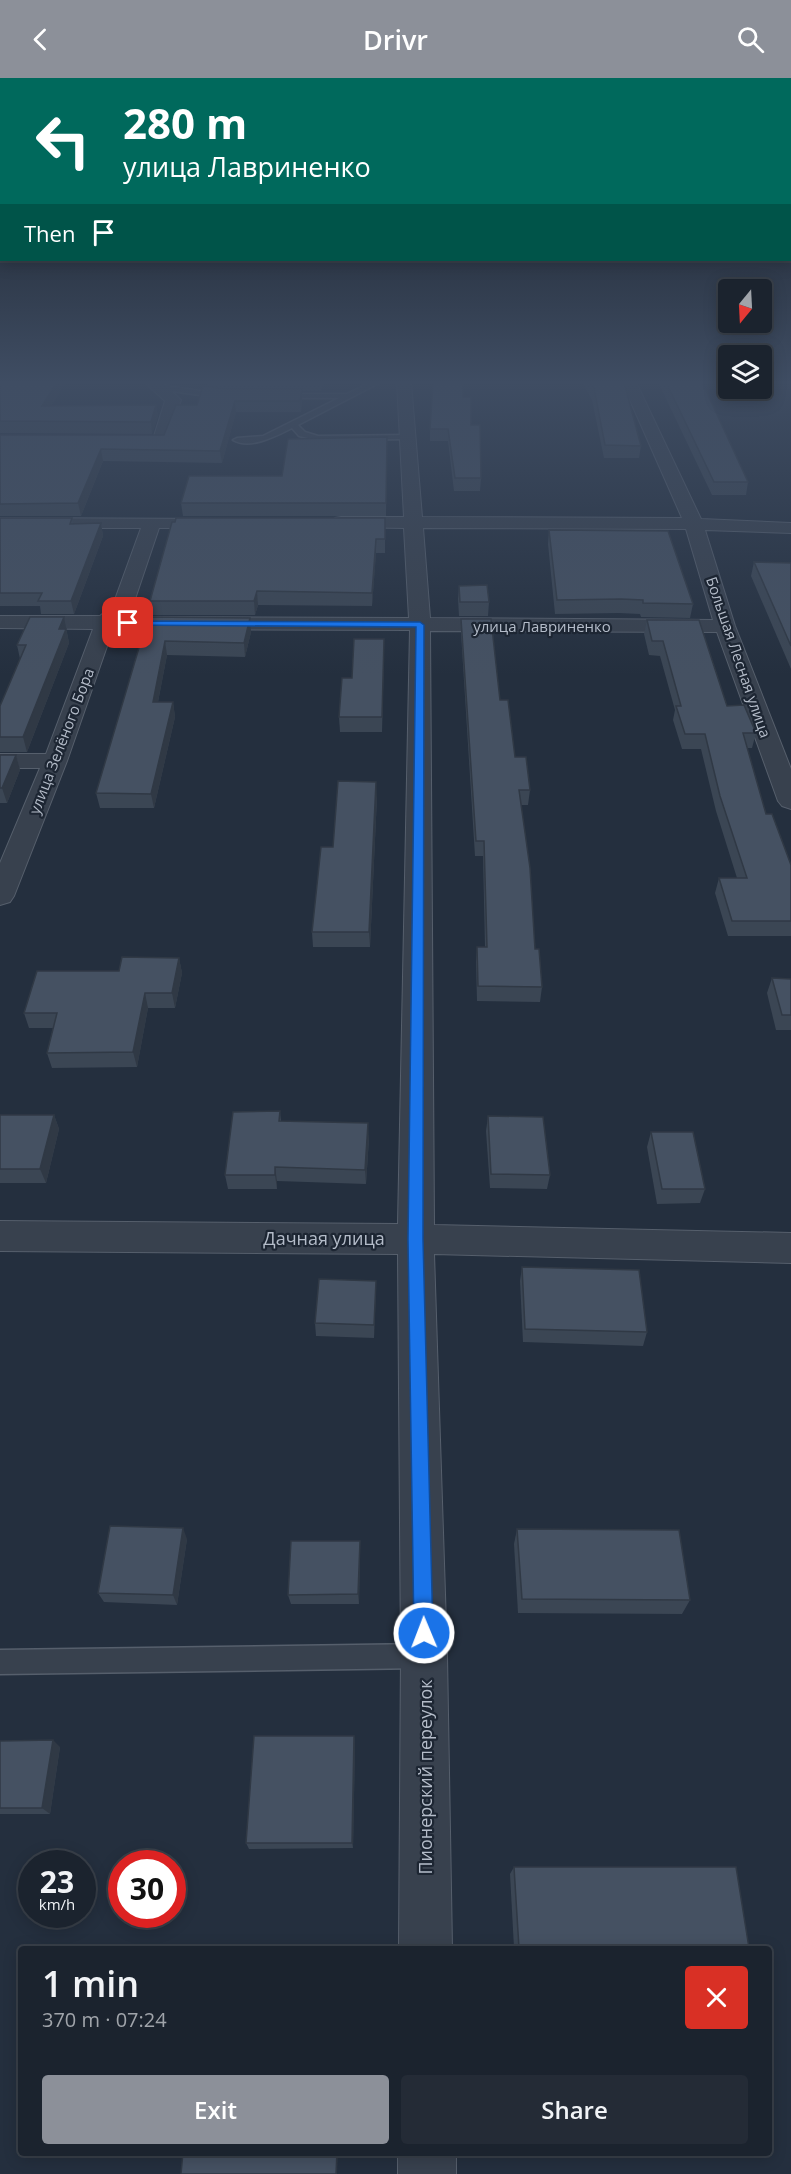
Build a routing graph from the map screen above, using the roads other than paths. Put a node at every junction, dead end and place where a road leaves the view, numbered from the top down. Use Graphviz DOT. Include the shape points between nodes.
graph roads {
  1 [pos="411,480"];
  2 [pos="674,480"];
  3 [pos="319,522"];
  4 [pos="414,522"];
  5 [pos="0,523"];
  6 [pos="152,523"];
  7 [pos="235,523"];
  8 [pos="694,524"];
  9 [pos="791,528"];
  10 [pos="0,622"];
  11 [pos="105,622"];
  12 [pos="420,625"];
  13 [pos="725,626"];
  14 [pos="0,761"];
  15 [pos="56,761"];
  16 [pos="786,773"];
  17 [pos="791,801"];
  18 [pos="0,896"];
  19 [pos="0,1236"];
  20 [pos="416,1239"];
  21 [pos="791,1248"];
  22 [pos="424,1656"];
  23 [pos="0,1662"];
  24 [pos="426,1946"];
  25 [pos="427,2156"];
  26 [pos="427,2174"];
  1 -- 4 [label="street, Пионерский переулок"];
  2 -- 8 [label="street, Большая Лесная улица"];
  3 -- 4 [label="street"];
  4 -- 8 [label="street"];
  4 -- 12 [label="street, Пионерский переулок"];
  5 -- 6 [label="street"];
  6 -- 7 [label="street"];
  6 -- 11 [label="street, улица Зелёного Бора" via="122,608"];
  8 -- 9 [label="street"];
  8 -- 13 [label="street, Большая Лесная улица"];
  10 -- 11 [label="street, улица Лавриненко"];
  11 -- 12 [label="street, улица Лавриненко"];
  11 -- 15 [label="street, улица Зелёного Бора"];
  12 -- 13 [label="street, улица Лавриненко"];
  12 -- 20 [label="street, Пионерский переулок"];
  13 -- 16 [label="street, Большая Лесная улица"];
  14 -- 15 [label="street"];
  15 -- 18 [label="street, улица Зелёного Бора"];
  16 -- 17 [label="street, Большая Лесная улица"];
  19 -- 20 [label="street, Дачная улица"];
  20 -- 21 [label="street, Дачная улица"];
  20 -- 22 [label="street, Пионерский переулок"];
  22 -- 23 [label="lane"];
  22 -- 24 [label="street, Пионерский переулок"];
  25 -- 26 [label="street"];
}
